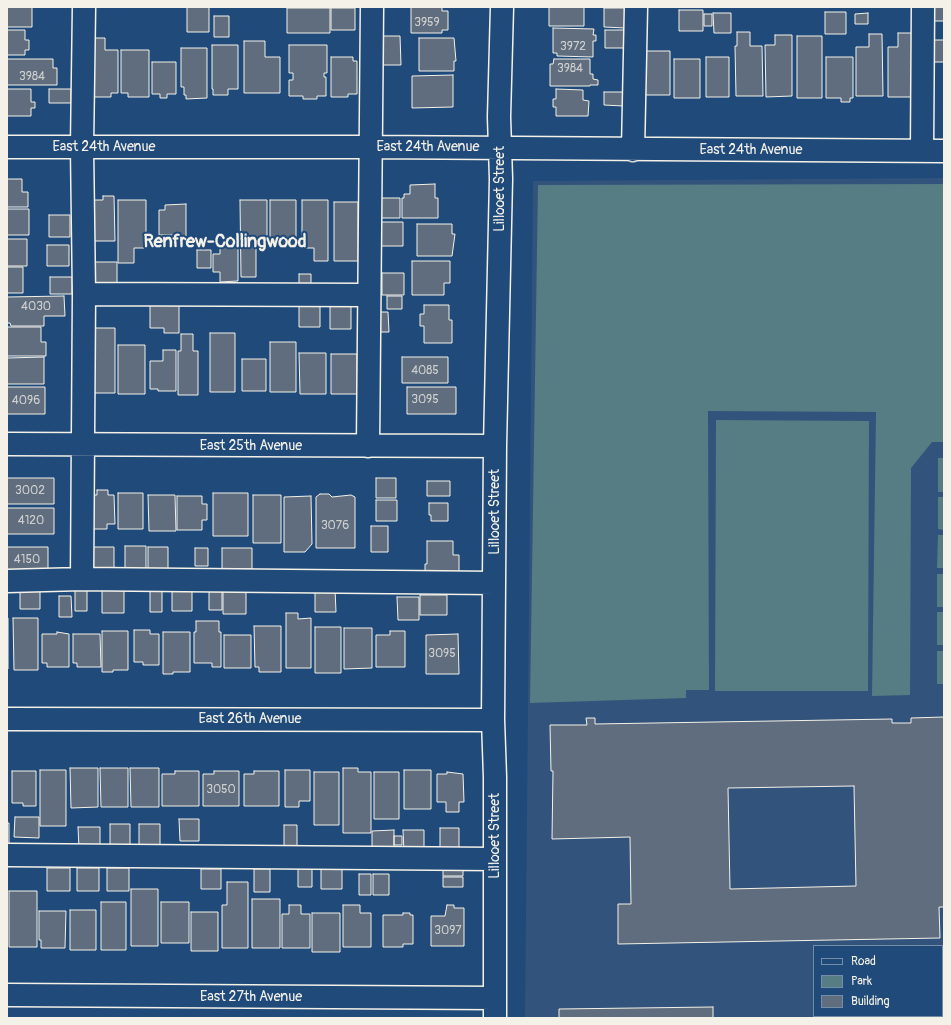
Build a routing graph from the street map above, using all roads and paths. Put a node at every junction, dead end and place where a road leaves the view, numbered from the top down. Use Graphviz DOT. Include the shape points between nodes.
graph roads {
  1 [pos="84,7"];
  2 [pos="372,7"];
  3 [pos="502,7"];
  4 [pos="636,7"];
  5 [pos="923,7"];
  6 [pos="7,147"];
  7 [pos="82,147"];
  8 [pos="371,147"];
  9 [pos="500,148"];
  10 [pos="633,150"];
  11 [pos="922,151"];
  12 [pos="944,151"];
  13 [pos="84,294"];
  14 [pos="368,295"];
  15 [pos="7,444"];
  16 [pos="82,445"];
  17 [pos="368,446"];
  18 [pos="495,446"];
  19 [pos="82,579"];
  20 [pos="7,582"];
  21 [pos="494,583"];
  22 [pos="7,719"];
  23 [pos="493,720"];
  24 [pos="7,855"];
  25 [pos="494,859"];
  26 [pos="7,995"];
  27 [pos="495,1008"];
  1 -- 7 [label="street"];
  2 -- 8 [label="street"];
  3 -- 9 [label="street, Lillooet Street"];
  4 -- 10 [label="street"];
  5 -- 11 [label="street"];
  6 -- 7 [label="street, East 24th Avenue"];
  7 -- 8 [label="street, East 24th Avenue"];
  7 -- 13 [label="street"];
  8 -- 9 [label="street, East 24th Avenue"];
  8 -- 14 [label="street"];
  9 -- 10 [label="street, East 24th Avenue"];
  9 -- 18 [label="street, Lillooet Street"];
  10 -- 11 [label="street, East 24th Avenue"];
  11 -- 12 [label="street, East 24th Avenue"];
  13 -- 14 [label="street"];
  13 -- 16 [label="street"];
  14 -- 17 [label="street"];
  15 -- 16 [label="street, East 25th Avenue"];
  16 -- 17 [label="street, East 25th Avenue"];
  16 -- 19 [label="street"];
  17 -- 18 [label="street, East 25th Avenue"];
  18 -- 21 [label="street, Lillooet Street"];
  19 -- 20 [label="street"];
  19 -- 21 [label="street"];
  21 -- 23 [label="street, Lillooet Street"];
  22 -- 23 [label="street, East 26th Avenue"];
  23 -- 25 [label="street, Lillooet Street"];
  24 -- 25 [label="street"];
  25 -- 27 [label="street, Lillooet Street"];
  26 -- 27 [label="street, East 27th Avenue"];
}
